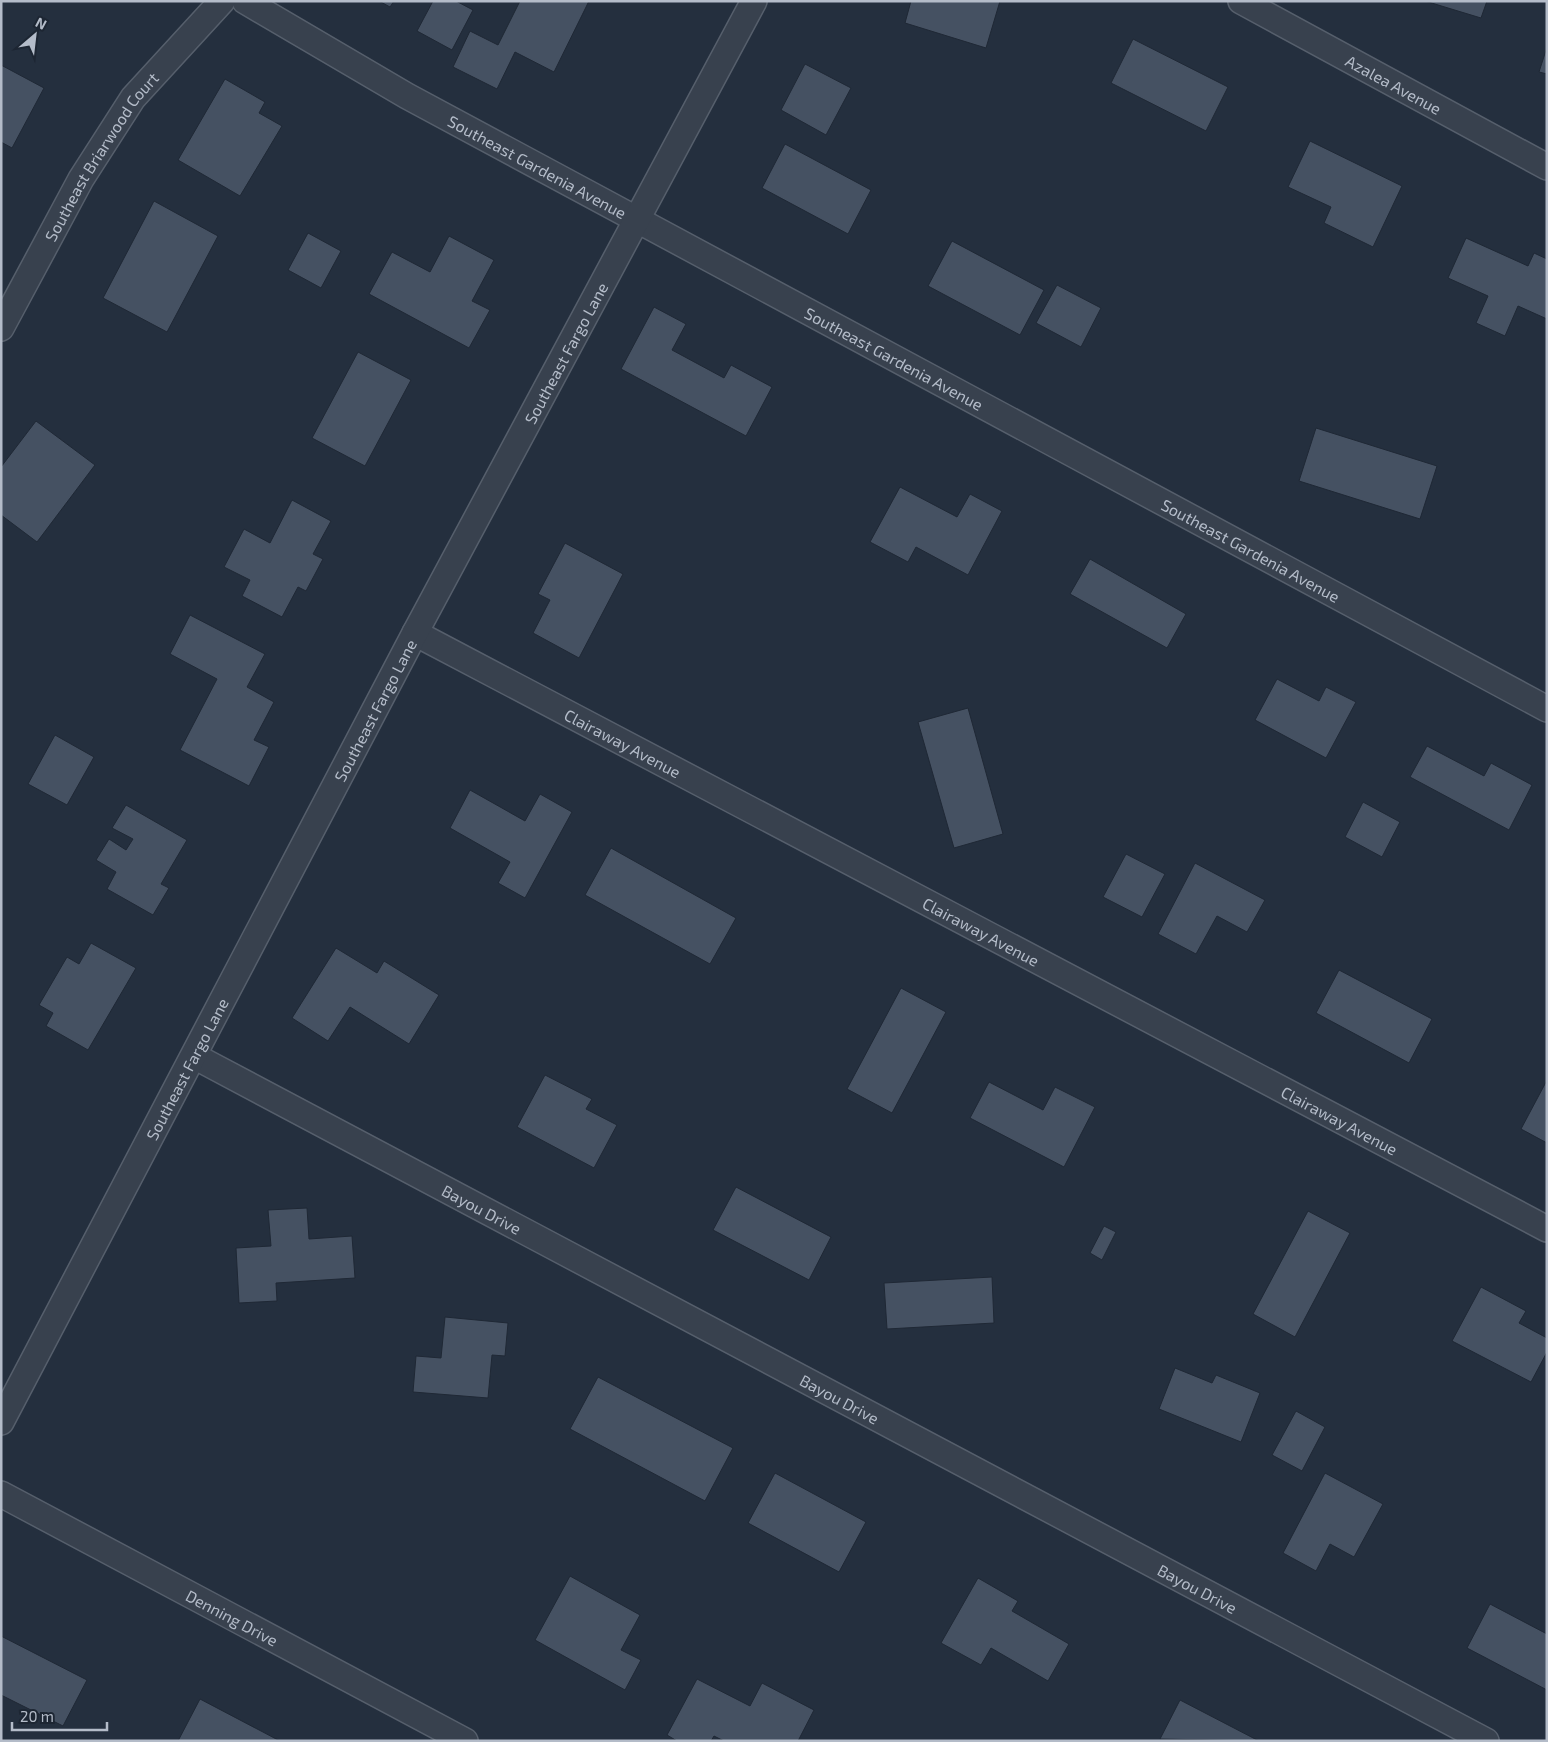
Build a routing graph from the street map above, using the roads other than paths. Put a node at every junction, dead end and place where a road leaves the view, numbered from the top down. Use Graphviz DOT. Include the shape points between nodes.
graph roads {
  1 [pos="222,1"];
  2 [pos="245,1"];
  3 [pos="754,1"];
  4 [pos="1242,1"];
  5 [pos="1547,167"];
  6 [pos="637,219"];
  7 [pos="1,328"];
  8 [pos="415,633"];
  9 [pos="1547,709"];
  10 [pos="194,1056"];
  11 [pos="1547,1229"];
  12 [pos="1,1422"];
  13 [pos="1,1494"];
  14 [pos="464,1741"];
  15 [pos="1486,1741"];
  1 -- 7 [label="street, Southeast Briarwood Court" via="133,98 81,180"];
  2 -- 6 [label="street, Southeast Gardenia Avenue" via="407,96"];
  3 -- 6 [label="street, Southeast Fargo Lane"];
  4 -- 5 [label="street, Azalea Avenue"];
  6 -- 8 [label="street, Southeast Fargo Lane"];
  6 -- 9 [label="street, Southeast Gardenia Avenue"];
  8 -- 10 [label="street, Southeast Fargo Lane"];
  8 -- 11 [label="street, Clairaway Avenue"];
  10 -- 12 [label="street, Southeast Fargo Lane"];
  10 -- 15 [label="street, Bayou Drive"];
  13 -- 14 [label="street, Denning Drive"];
}
